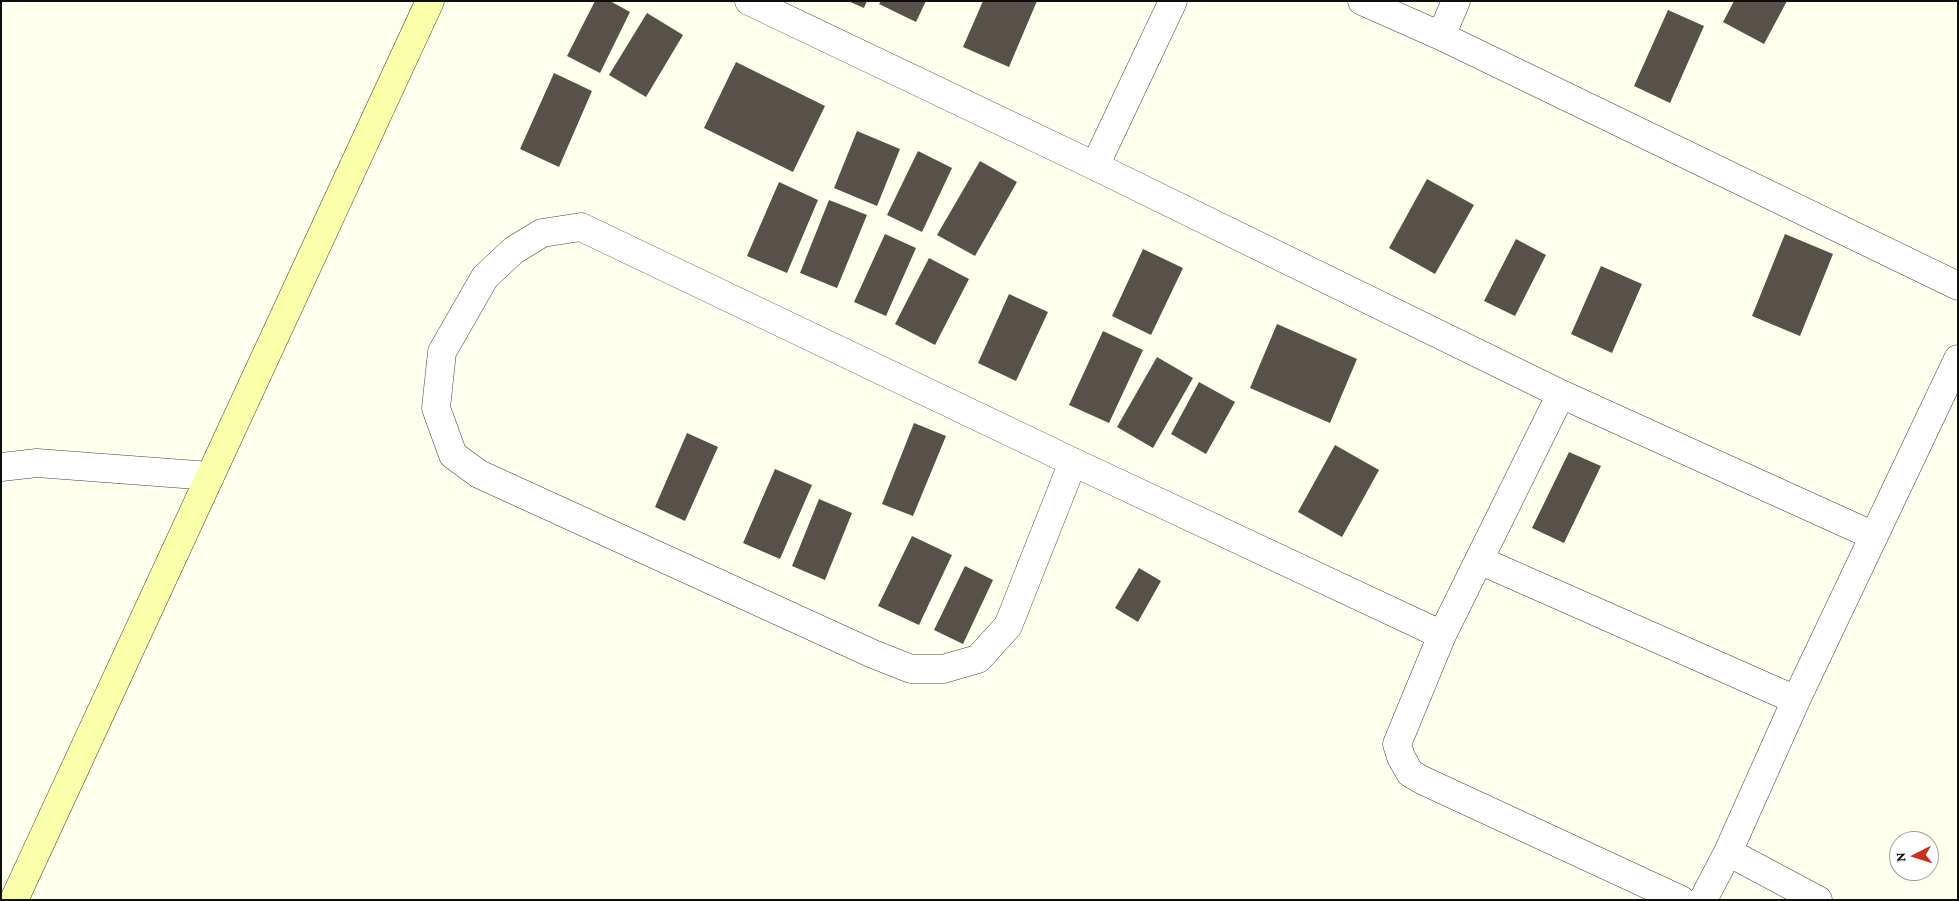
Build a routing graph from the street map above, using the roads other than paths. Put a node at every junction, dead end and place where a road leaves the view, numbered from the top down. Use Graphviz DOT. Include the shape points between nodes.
graph roads {
  1 [pos="430,1"];
  2 [pos="749,1"];
  3 [pos="1173,1"];
  4 [pos="1362,1"];
  5 [pos="1456,1"];
  6 [pos="1441,36"];
  7 [pos="1095,166"];
  8 [pos="1958,286"];
  9 [pos="1958,359"];
  10 [pos="1561,394"];
  11 [pos="1073,462"];
  12 [pos="1,467"];
  13 [pos="210,476"];
  14 [pos="1874,536"];
  15 [pos="1479,560"];
  16 [pos="1442,635"];
  17 [pos="1796,700"];
  18 [pos="1728,852"];
  19 [pos="14,900"];
  20 [pos="1681,900"];
  21 [pos="1703,900"];
  22 [pos="1818,900"];
  1 -- 13 [label="main road"];
  2 -- 7 [label="street"];
  3 -- 7 [label="street"];
  4 -- 6 [label="street"];
  5 -- 6 [label="street"];
  6 -- 8 [label="street"];
  7 -- 10 [label="street"];
  9 -- 14 [label="street"];
  10 -- 14 [label="street"];
  10 -- 15 [label="street"];
  11 -- 11 [label="street" via="581,227 542,234 514,250 485,277 442,352 436,408 453,455 480,474 911,669 943,669 978,659 1008,626"];
  11 -- 16 [label="street"];
  12 -- 13 [label="street" via="37,463"];
  13 -- 19 [label="main road"];
  14 -- 17 [label="street"];
  15 -- 16 [label="street"];
  15 -- 17 [label="street"];
  16 -- 20 [label="street" via="1397,744 1410,773"];
  17 -- 18 [label="street"];
  18 -- 21 [label="street"];
  18 -- 22 [label="street"];
}
